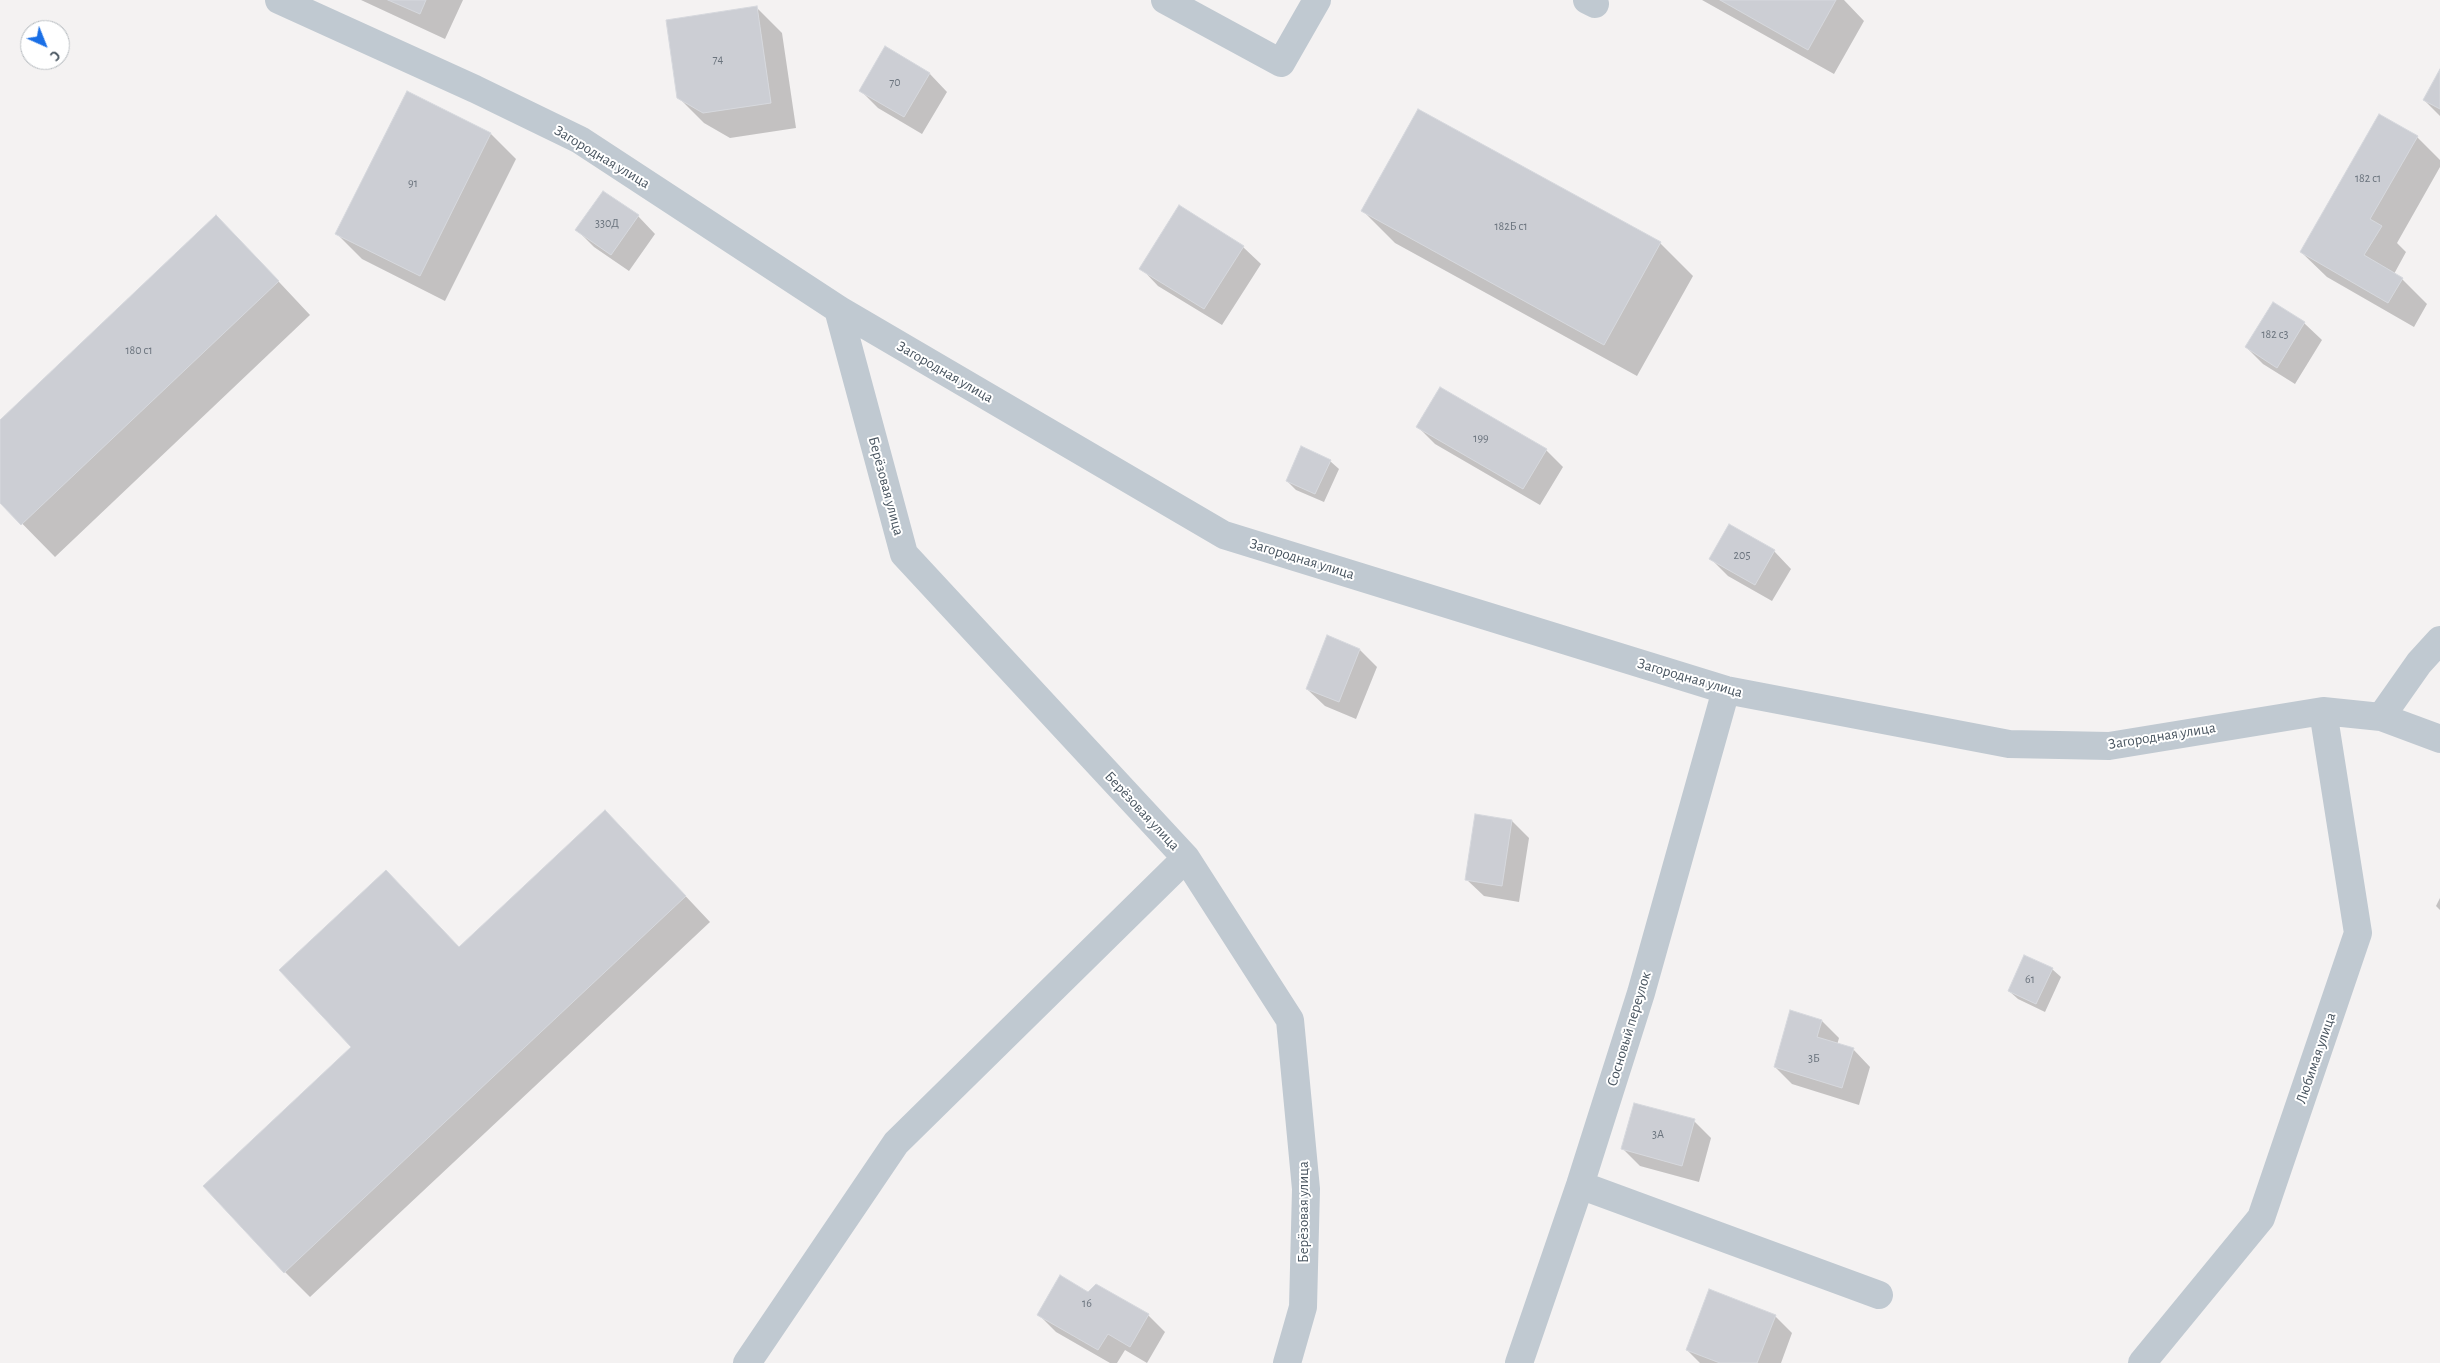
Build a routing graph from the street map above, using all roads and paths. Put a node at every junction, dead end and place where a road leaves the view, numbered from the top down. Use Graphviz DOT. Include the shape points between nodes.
graph roads {
  1 [pos="279,0"];
  2 [pos="1165,0"];
  3 [pos="1317,0"];
  4 [pos="838,309"];
  5 [pos="2440,640"];
  6 [pos="1726,690"];
  7 [pos="2323,711"];
  8 [pos="2381,717"];
  9 [pos="2440,739"];
  10 [pos="1186,858"];
  11 [pos="1580,1185"];
  12 [pos="1878,1295"];
  13 [pos="747,1363"];
  14 [pos="1286,1363"];
  15 [pos="1519,1363"];
  16 [pos="2142,1363"];
  1 -- 4 [label="street, Загородная улица" via="475,88 580,140"];
  2 -- 3 [label="street" via="1281,63"];
  4 -- 6 [label="street, Загородная улица" via="1224,535"];
  4 -- 10 [label="street, Берёзовая улица" via="904,554"];
  5 -- 8 [label="street" via="2419,663"];
  6 -- 7 [label="street, Загородная улица" via="2009,744 2109,746"];
  6 -- 11 [label="street, Сосновый переулок" via="1641,993"];
  7 -- 8 [label="street, Загородная улица"];
  7 -- 16 [label="street, Любимая улица" via="2358,933 2261,1218"];
  8 -- 9 [label="street, Загородная улица"];
  10 -- 13 [label="street" via="896,1143"];
  10 -- 14 [label="street, Берёзовая улица" via="1290,1020 1306,1189 1303,1307"];
  11 -- 12 [label="street"];
  11 -- 15 [label="street, Сосновый переулок"];
}
